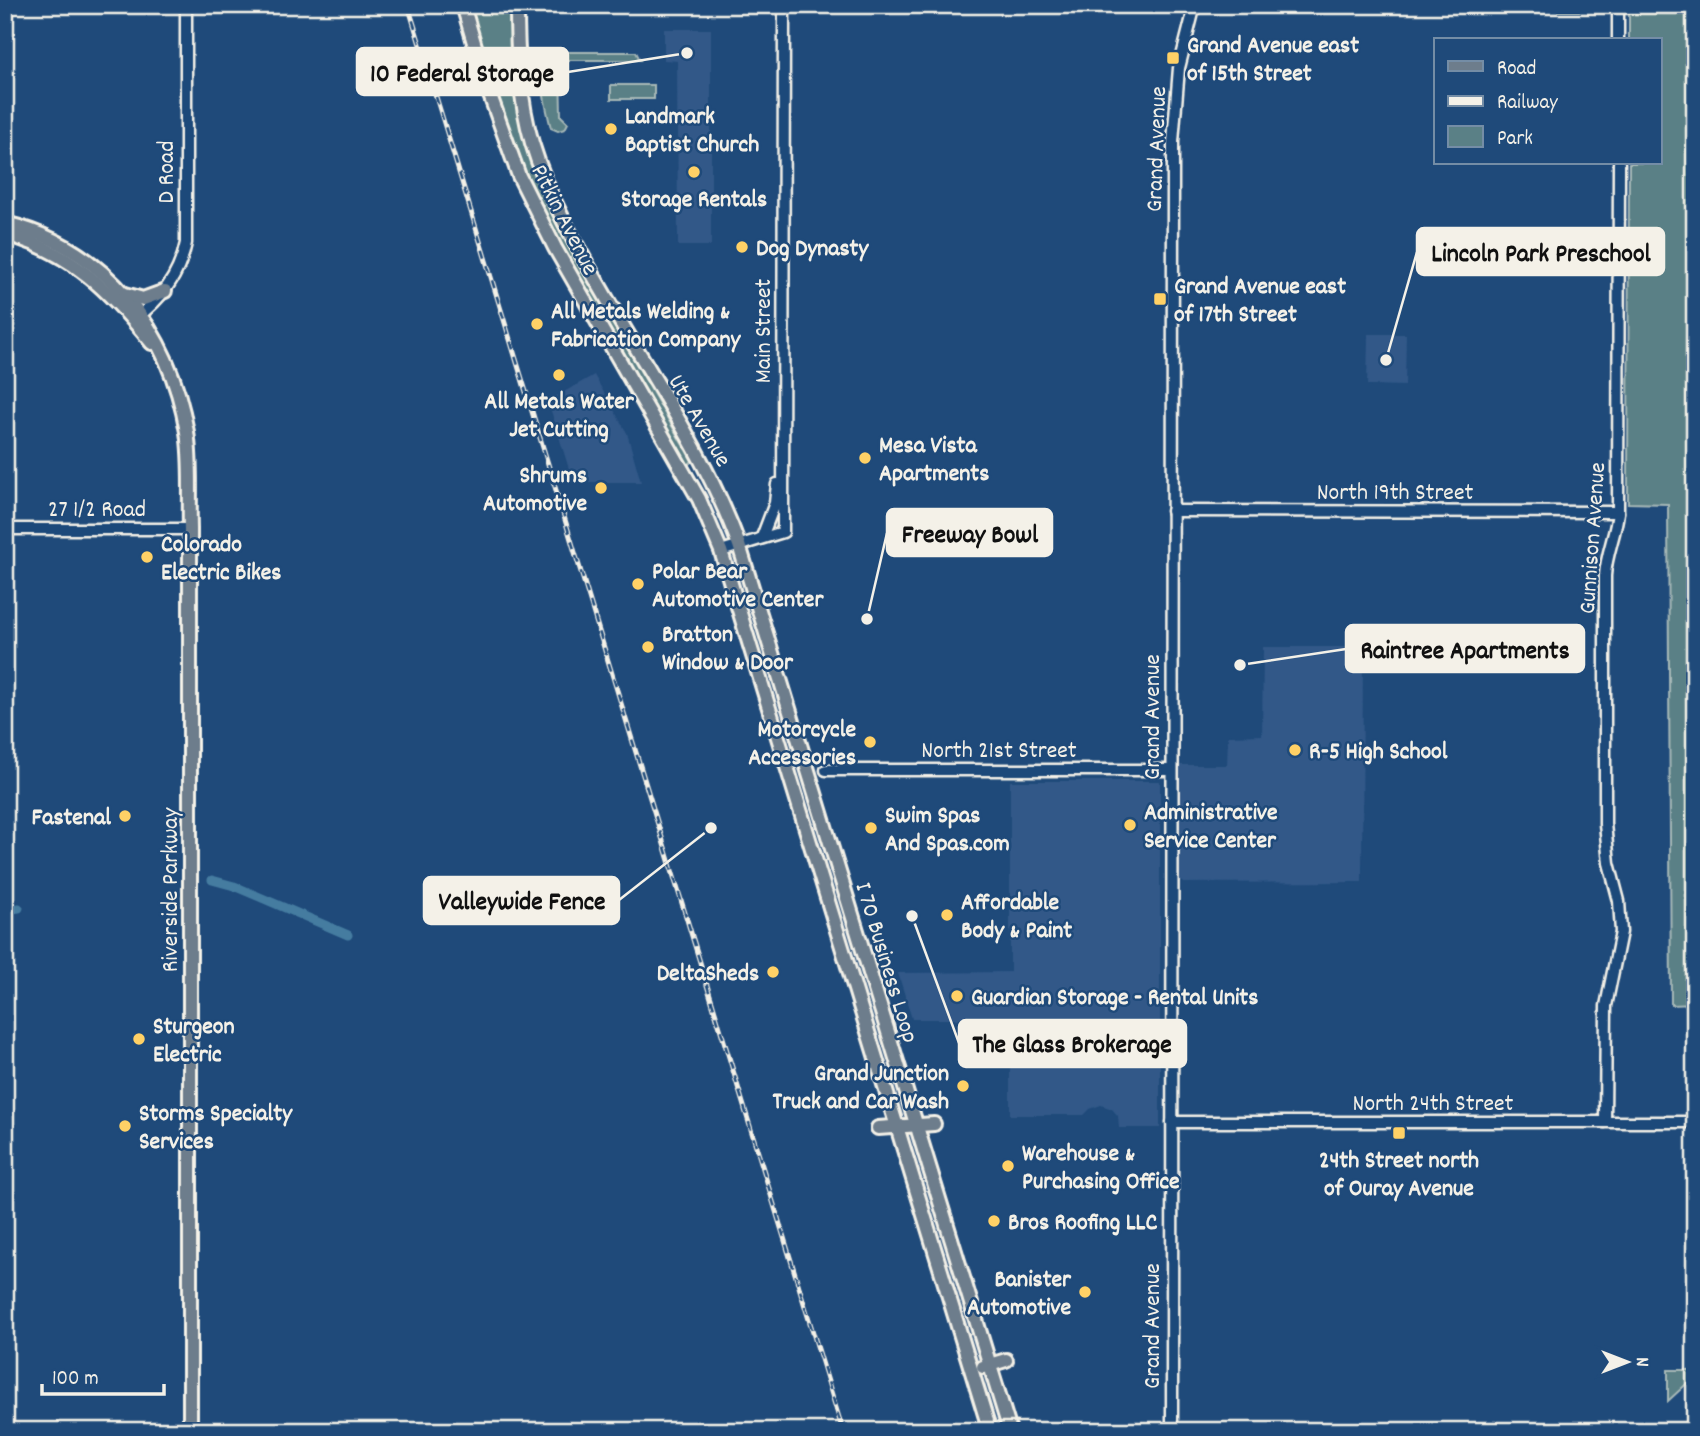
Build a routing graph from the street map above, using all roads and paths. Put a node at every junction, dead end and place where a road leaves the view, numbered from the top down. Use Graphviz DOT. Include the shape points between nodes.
graph roads {
  1 [pos="186,5"];
  2 [pos="463,5"];
  3 [pos="517,5"];
  4 [pos="783,5"];
  5 [pos="1195,5"];
  6 [pos="1618,5"];
  7 [pos="1618,38"];
  8 [pos="1619,164"];
  9 [pos="5,223"];
  10 [pos="5,234"];
  11 [pos="165,291"];
  12 [pos="125,294"];
  13 [pos="137,317"];
  14 [pos="783,425"];
  15 [pos="1172,511"];
  16 [pos="1618,512"];
  17 [pos="190,528"];
  18 [pos="5,529"];
  19 [pos="762,537"];
  20 [pos="739,545"];
  21 [pos="721,551"];
  22 [pos="826,770"];
  23 [pos="1172,770"];
  24 [pos="1172,1122"];
  25 [pos="1605,1122"];
  26 [pos="1695,1122"];
  27 [pos="916,1124"];
  28 [pos="934,1124"];
  29 [pos="897,1126"];
  30 [pos="878,1128"];
  31 [pos="1006,1360"];
  32 [pos="989,1365"];
  33 [pos="972,1371"];
  34 [pos="190,1431"];
  35 [pos="990,1431"];
  36 [pos="1010,1431"];
  37 [pos="1172,1431"];
  1 -- 11 [label="street, D Road" via="187,230 180,267"];
  2 -- 21 [label="main road, Pitkin Avenue" via="519,176 555,248 699,499"];
  3 -- 20 [label="main road, Ute Avenue" via="522,93 532,142 551,195 713,483"];
  4 -- 14 [label="street, Main Street"];
  5 -- 15 [label="street, Grand Avenue" via="1183,49 1173,120"];
  6 -- 7 [label="street"];
  8 -- 16 [label="street, Gunnison Avenue"];
  9 -- 12 [label="main road, Riverside Parkway" via="68,249"];
  10 -- 13 [label="main road, Riverside Parkway" via="53,252"];
  11 -- 12 [label="main road" via="144,299"];
  11 -- 13 [label="street, D Road"];
  12 -- 13 [label="main road, Riverside Parkway"];
  13 -- 17 [label="main road, Riverside Parkway" via="161,354 176,391 189,452"];
  14 -- 19 [label="street" via="775,503"];
  14 -- 19 [label="street, Main Street" via="783,532"];
  15 -- 16 [label="street, North 19th Street"];
  15 -- 23 [label="street, Grand Avenue"];
  16 -- 25 [label="street, Gunnison Avenue" via="1605,576 1605,824 1621,932 1606,1006"];
  17 -- 18 [label="street, 27 1/2 Road"];
  17 -- 34 [label="main road, Riverside Parkway"];
  19 -- 20 [label="street"];
  20 -- 21 [label="street"];
  20 -- 27 [label="main road, I 70 Business Loop"];
  21 -- 29 [label="main road, I 70 Business Loop"];
  22 -- 23 [label="street, North 21st Street"];
  23 -- 24 [label="street, Grand Avenue"];
  24 -- 25 [label="street, North 24th Street"];
  24 -- 37 [label="street, Grand Avenue"];
  25 -- 26 [label="street, North 24th Street"];
  27 -- 28 [label="main road"];
  27 -- 29 [label="main road"];
  27 -- 32 [label="main road, I 70 Business Loop"];
  29 -- 30 [label="main road"];
  29 -- 33 [label="main road, I 70 Business Loop"];
  31 -- 32 [label="main road"];
  32 -- 33 [label="main road"];
  32 -- 36 [label="main road, I 70 Business Loop"];
  33 -- 35 [label="main road, I 70 Business Loop"];
}
